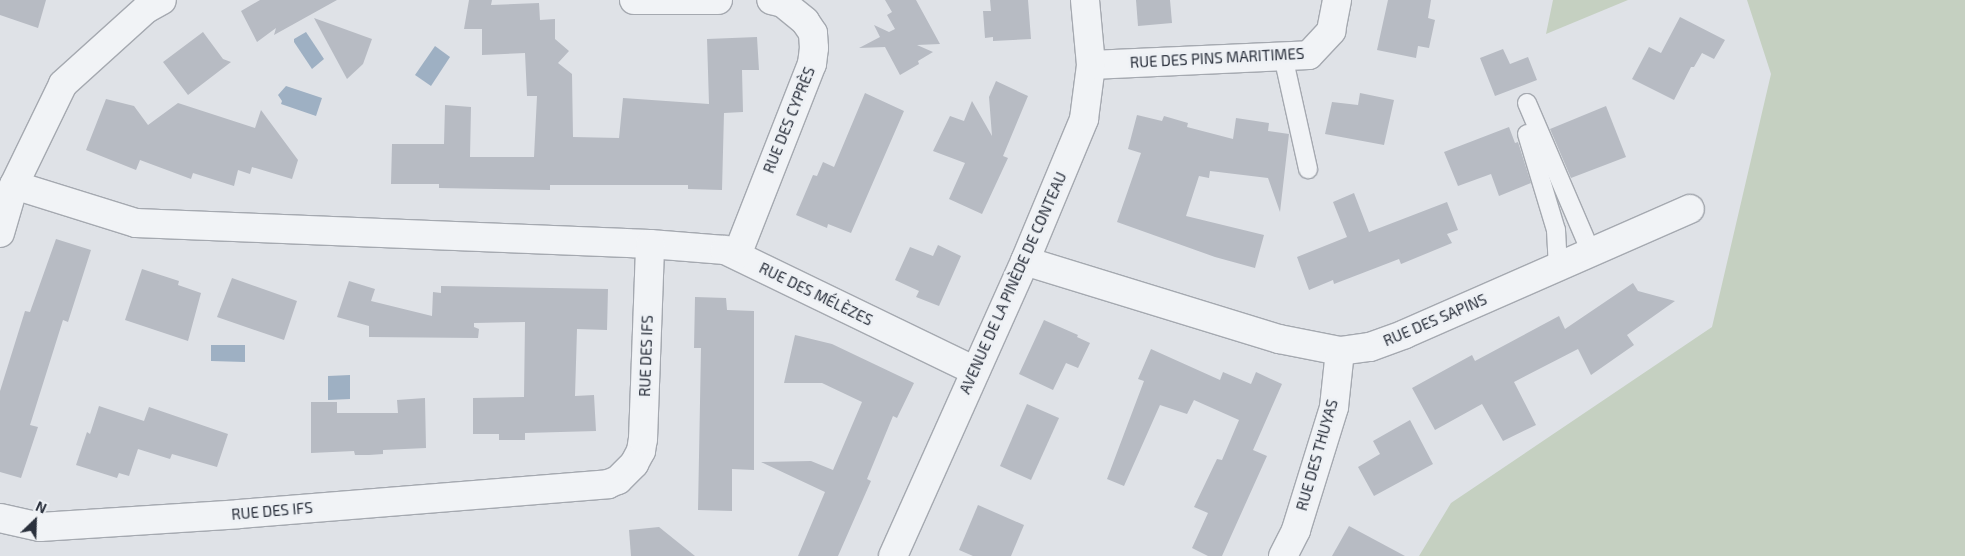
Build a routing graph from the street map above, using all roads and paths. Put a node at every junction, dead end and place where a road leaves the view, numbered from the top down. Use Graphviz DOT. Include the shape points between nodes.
graph roads {
  1 [pos="162,0"];
  2 [pos="634,0"];
  3 [pos="718,0"];
  4 [pos="772,0"];
  5 [pos="1085,0"];
  6 [pos="1337,0"];
  7 [pos="1283,56"];
  8 [pos="1091,65"];
  9 [pos="1528,103"];
  10 [pos="1527,134"];
  11 [pos="1308,169"];
  12 [pos="14,185"];
  13 [pos="1690,209"];
  14 [pos="0,233"];
  15 [pos="650,244"];
  16 [pos="1591,252"];
  17 [pos="737,256"];
  18 [pos="1025,261"];
  19 [pos="1558,267"];
  20 [pos="1340,351"];
  21 [pos="976,371"];
  22 [pos="0,518"];
  23 [pos="893,556"];
  24 [pos="1282,556"];
  1 -- 12 [label="street" via="146,9 63,84"];
  2 -- 3 [label="street"];
  4 -- 17 [label="street, RUE DES CYPRÈS" via="789,8 812,33 812,64"];
  5 -- 8 [label="street, AVENUE DE LA PINÈDE DE CONTEAU"];
  6 -- 7 [label="street, RUE DES PINS MARITIMES" via="1332,31 1309,55"];
  7 -- 8 [label="street, RUE DES PINS MARITIMES"];
  7 -- 11 [label="lane"];
  8 -- 18 [label="street, AVENUE DE LA PINÈDE DE CONTEAU" via="1084,119"];
  9 -- 16 [label="lane"];
  10 -- 19 [label="lane" via="1556,230"];
  12 -- 14 [label="street"];
  12 -- 15 [label="street" via="136,222"];
  13 -- 16 [label="street, RUE DES SAPINS"];
  15 -- 17 [label="street, RUE DES MÉLÈZES" via="710,247"];
  15 -- 22 [label="street, RUE DES IFS" via="643,439 634,464 618,480 608,484 40,527"];
  16 -- 19 [label="street, RUE DES SAPINS"];
  17 -- 21 [label="street, RUE DES MÉLÈZES"];
  18 -- 20 [label="street, RUE DES SAPINS" via="1280,340"];
  18 -- 21 [label="street, AVENUE DE LA PINÈDE DE CONTEAU"];
  19 -- 20 [label="street, RUE DES SAPINS" via="1405,334 1370,347"];
  20 -- 24 [label="street, RUE DES THUYAS" via="1331,416 1296,530"];
  21 -- 23 [label="street, AVENUE DE LA PINÈDE DE CONTEAU"];
}
